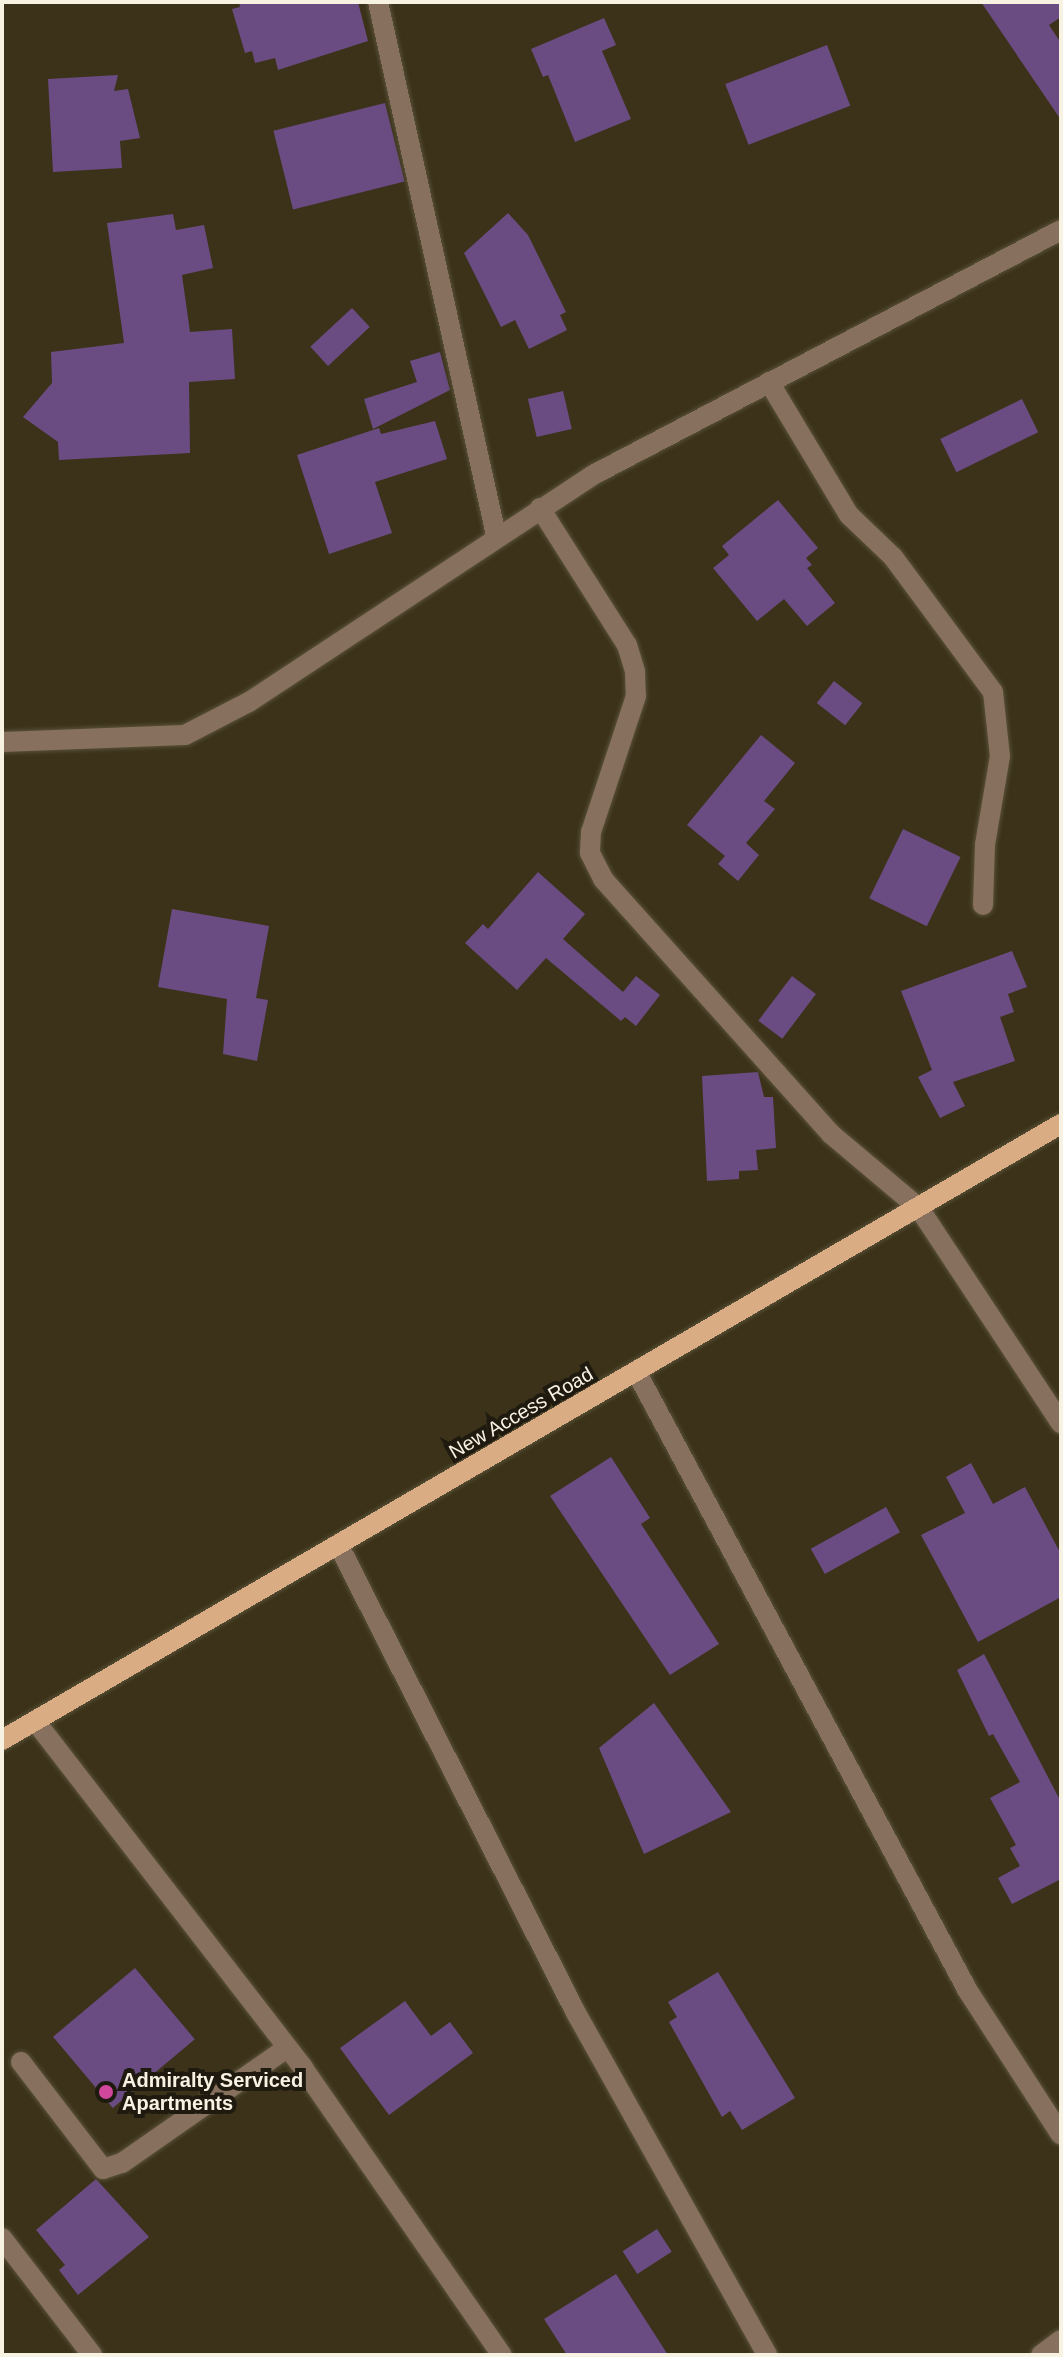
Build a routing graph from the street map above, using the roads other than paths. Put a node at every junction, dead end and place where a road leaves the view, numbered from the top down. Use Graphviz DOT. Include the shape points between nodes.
graph roads {
  1 [pos="378,2"];
  2 [pos="1061,230"];
  3 [pos="769,382"];
  4 [pos="540,508"];
  5 [pos="496,535"];
  6 [pos="2,742"];
  7 [pos="983,905"];
  8 [pos="1061,1124"];
  9 [pos="919,1208"];
  10 [pos="637,1373"];
  11 [pos="1061,1423"];
  12 [pos="339,1546"];
  13 [pos="36,1722"];
  14 [pos="2,1740"];
  15 [pos="287,2048"];
  16 [pos="21,2062"];
  17 [pos="1061,2135"];
  18 [pos="2,2238"];
  19 [pos="1061,2340"];
  20 [pos="92,2355"];
  21 [pos="502,2355"];
  22 [pos="767,2355"];
  23 [pos="1041,2355"];
  1 -- 5 [label="street"];
  2 -- 3 [label="street"];
  3 -- 4 [label="street"];
  3 -- 7 [label="street" via="849,515 893,557 993,692 1000,756 985,845"];
  4 -- 5 [label="street"];
  4 -- 9 [label="street" via="627,645 635,672 636,696 591,832 590,853 603,879 831,1134"];
  5 -- 6 [label="street" via="249,702 185,735"];
  8 -- 9 [label="main road, New Access Road"];
  9 -- 10 [label="main road, New Access Road"];
  9 -- 11 [label="street"];
  10 -- 12 [label="main road, New Access Road"];
  10 -- 17 [label="street" via="968,1991"];
  12 -- 13 [label="main road, New Access Road"];
  12 -- 22 [label="street" via="575,2011"];
  13 -- 14 [label="main road, New Access Road"];
  13 -- 15 [label="street"];
  15 -- 16 [label="street" via="122,2163 103,2169"];
  15 -- 21 [label="street"];
  18 -- 20 [label="street"];
  19 -- 23 [label="street"];
}
